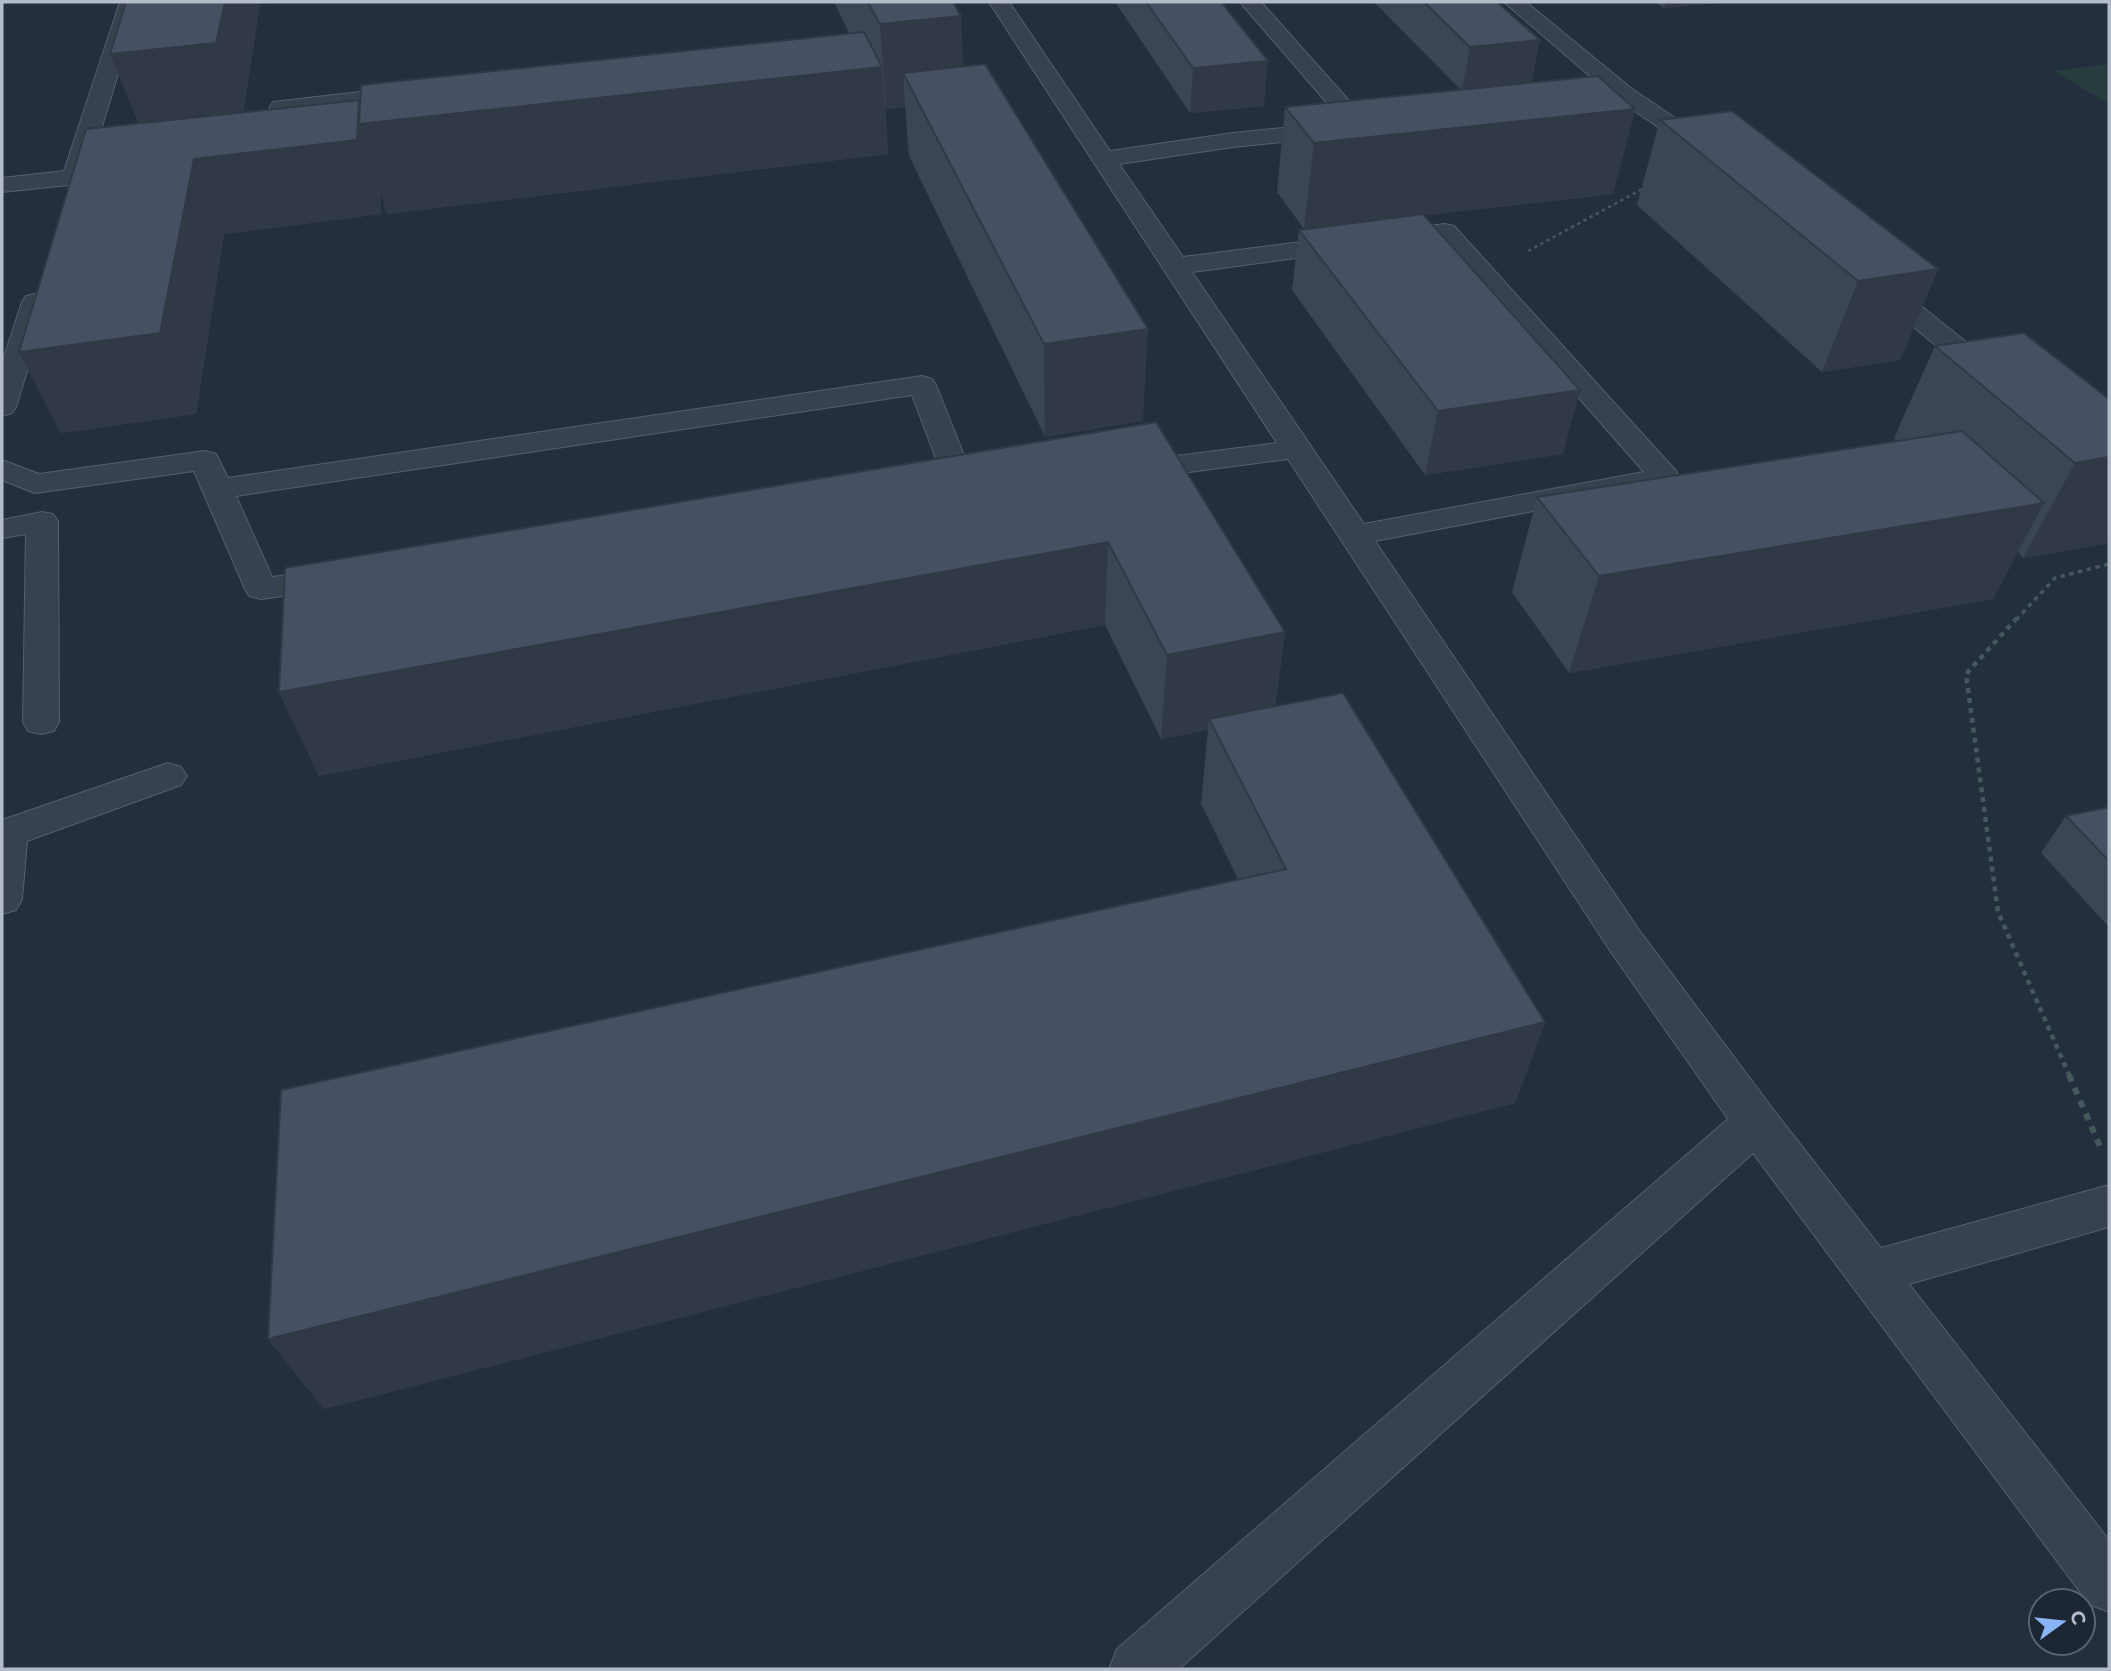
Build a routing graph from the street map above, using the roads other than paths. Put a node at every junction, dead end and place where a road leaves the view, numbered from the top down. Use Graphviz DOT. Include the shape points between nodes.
graph roads {
  1 [pos="130,2"];
  2 [pos="999,2"];
  3 [pos="1250,2"];
  4 [pos="1514,2"];
  5 [pos="430,91"];
  6 [pos="1624,93"];
  7 [pos="1541,104"];
  8 [pos="1388,123"];
  9 [pos="1360,127"];
  10 [pos="302,152"];
  11 [pos="275,155"];
  12 [pos="248,158"];
  13 [pos="1104,159"];
  14 [pos="1720,159"];
  15 [pos="141,170"];
  16 [pos="74,177"];
  17 [pos="2,185"];
  18 [pos="66,203"];
  19 [pos="1175,266"];
  20 [pos="1860,270"];
  21 [pos="42,279"];
  22 [pos="2012,393"];
  23 [pos="2,407"];
  24 [pos="1297,449"];
  25 [pos="2,469"];
  26 [pos="1104,475"];
  27 [pos="218,489"];
  28 [pos="965,494"];
  29 [pos="2,529"];
  30 [pos="1355,535"];
  31 [pos="358,576"];
  32 [pos="41,722"];
  33 [pos="168,776"];
  34 [pos="5,834"];
  35 [pos="2,900"];
  36 [pos="1756,1122"];
  37 [pos="2109,1206"];
  38 [pos="1872,1273"];
  39 [pos="2109,1584"];
  40 [pos="1137,1669"];
  1 -- 16 [label="lane"];
  2 -- 13 [label="lane"];
  3 -- 9 [label="lane"];
  4 -- 6 [label="lane"];
  5 -- 11 [label="lane" via="281,107"];
  6 -- 7 [label="lane"];
  6 -- 14 [label="lane"];
  8 -- 9 [label="lane"];
  9 -- 13 [label="lane"];
  10 -- 11 [label="lane"];
  11 -- 12 [label="lane"];
  13 -- 19 [label="lane"];
  15 -- 16 [label="lane"];
  16 -- 17 [label="lane"];
  16 -- 18 [label="lane"];
  19 -- 24 [label="lane"];
  19 -- 30 [label="lane" via="1445,231 1665,477"];
  20 -- 22 [label="lane"];
  21 -- 23 [label="lane"];
  24 -- 26 [label="lane"];
  24 -- 30 [label="lane"];
  25 -- 27 [label="lane" via="35,484 205,460"];
  27 -- 28 [label="lane" via="922,385"];
  27 -- 31 [label="lane" via="261,589"];
  29 -- 32 [label="lane" via="42,521"];
  30 -- 36 [label="lane" via="1625,941"];
  33 -- 34 [label="lane"];
  34 -- 35 [label="lane"];
  36 -- 38 [label="lane"];
  36 -- 40 [label="lane"];
  37 -- 38 [label="lane"];
  38 -- 39 [label="lane"];
}
